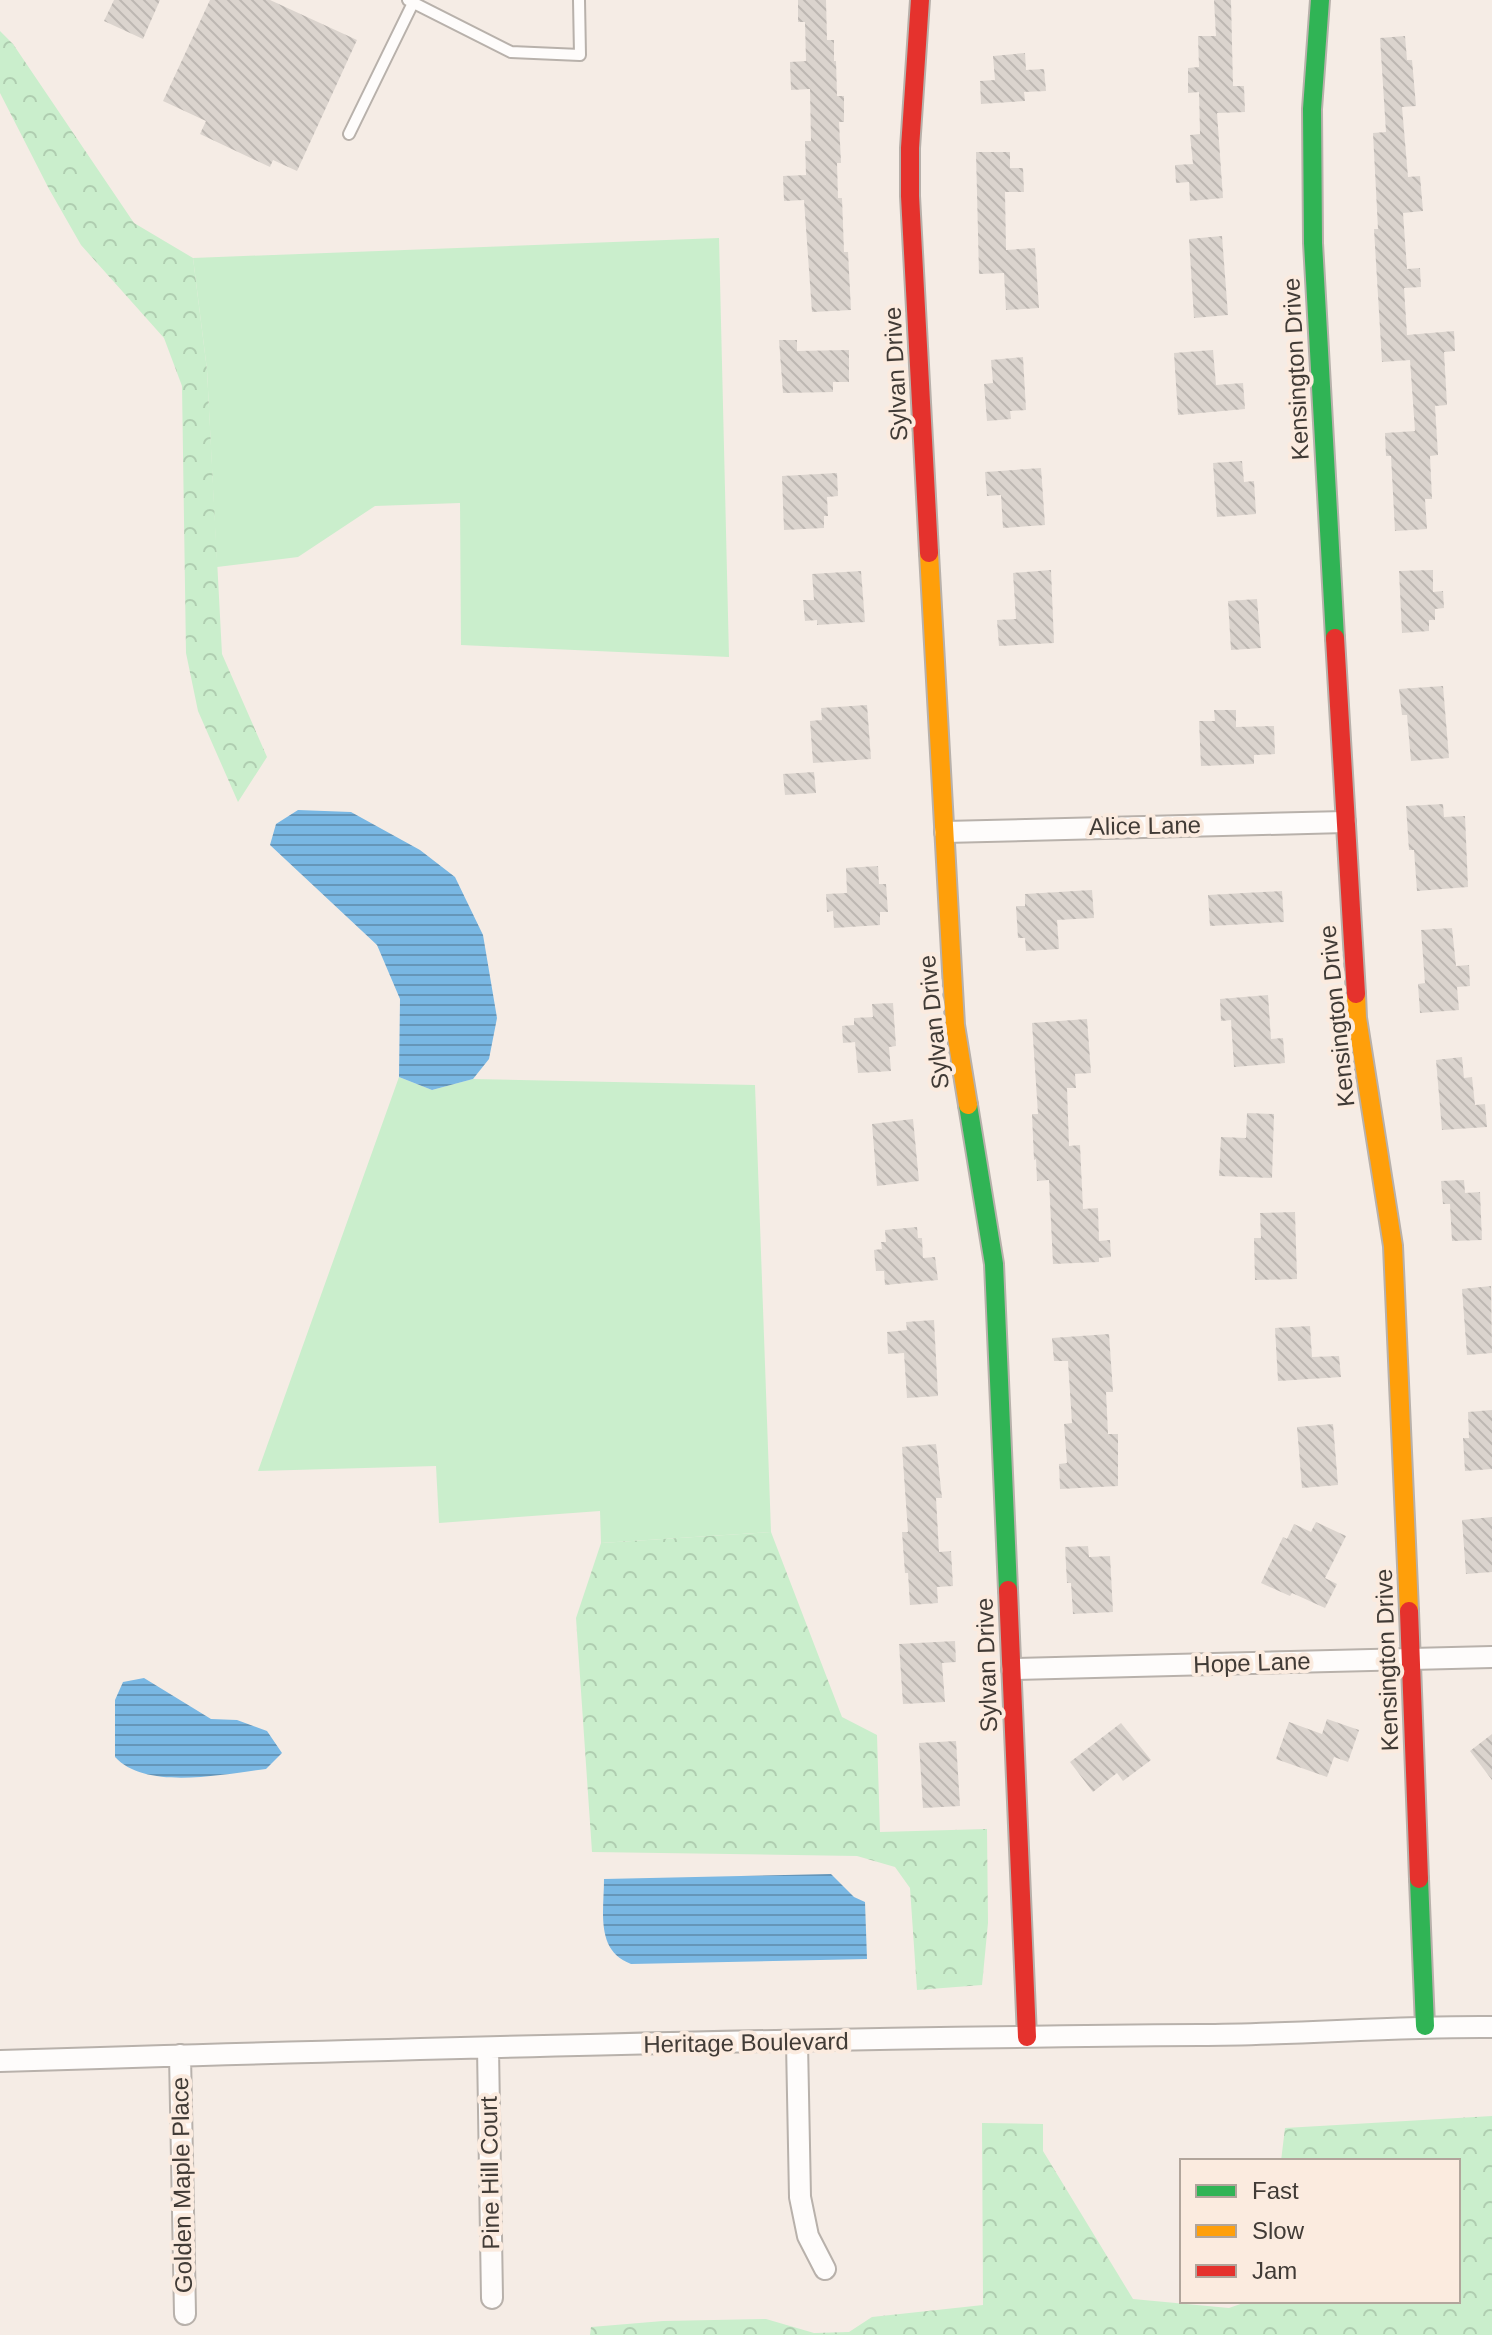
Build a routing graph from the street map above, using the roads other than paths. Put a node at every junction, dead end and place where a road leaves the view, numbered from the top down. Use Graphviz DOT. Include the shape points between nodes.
graph roads {
  1 [pos="579,0"];
  2 [pos="920,0"];
  3 [pos="1320,0"];
  4 [pos="410,1"];
  5 [pos="349,134"];
  6 [pos="1345,822"];
  7 [pos="945,832"];
  8 [pos="1492,1657"];
  9 [pos="1412,1659"];
  10 [pos="1012,1669"];
  11 [pos="1425,2026"];
  12 [pos="1492,2027"];
  13 [pos="1027,2037"];
  14 [pos="797,2043"];
  15 [pos="488,2048"];
  16 [pos="180,2055"];
  17 [pos="0,2061"];
  18 [pos="825,2269"];
  19 [pos="492,2298"];
  20 [pos="185,2314"];
  1 -- 4 [label="lane" via="580,55 511,52"];
  2 -- 7 [label="street, Sylvan Drive" via="910,196"];
  3 -- 6 [label="street, Kensington Drive" via="1311,195"];
  4 -- 5 [label="lane"];
  6 -- 7 [label="street, Alice Lane"];
  6 -- 9 [label="street, Kensington Drive" via="1357,1018 1393,1246"];
  7 -- 10 [label="street, Sylvan Drive" via="955,1025 994,1264"];
  8 -- 9 [label="street, Hope Lane"];
  9 -- 10 [label="street, Hope Lane"];
  9 -- 11 [label="street, Kensington Drive"];
  10 -- 13 [label="street, Sylvan Drive"];
  11 -- 12 [label="street, Heritage Boulevard"];
  11 -- 13 [label="street, Heritage Boulevard"];
  13 -- 14 [label="street, Heritage Boulevard"];
  14 -- 15 [label="street, Heritage Boulevard"];
  14 -- 18 [label="street" via="800,2197 808,2236"];
  15 -- 16 [label="street, Heritage Boulevard"];
  15 -- 19 [label="street, Pine Hill Court"];
  16 -- 17 [label="street, Heritage Boulevard"];
  16 -- 20 [label="street, Golden Maple Place"];
}
